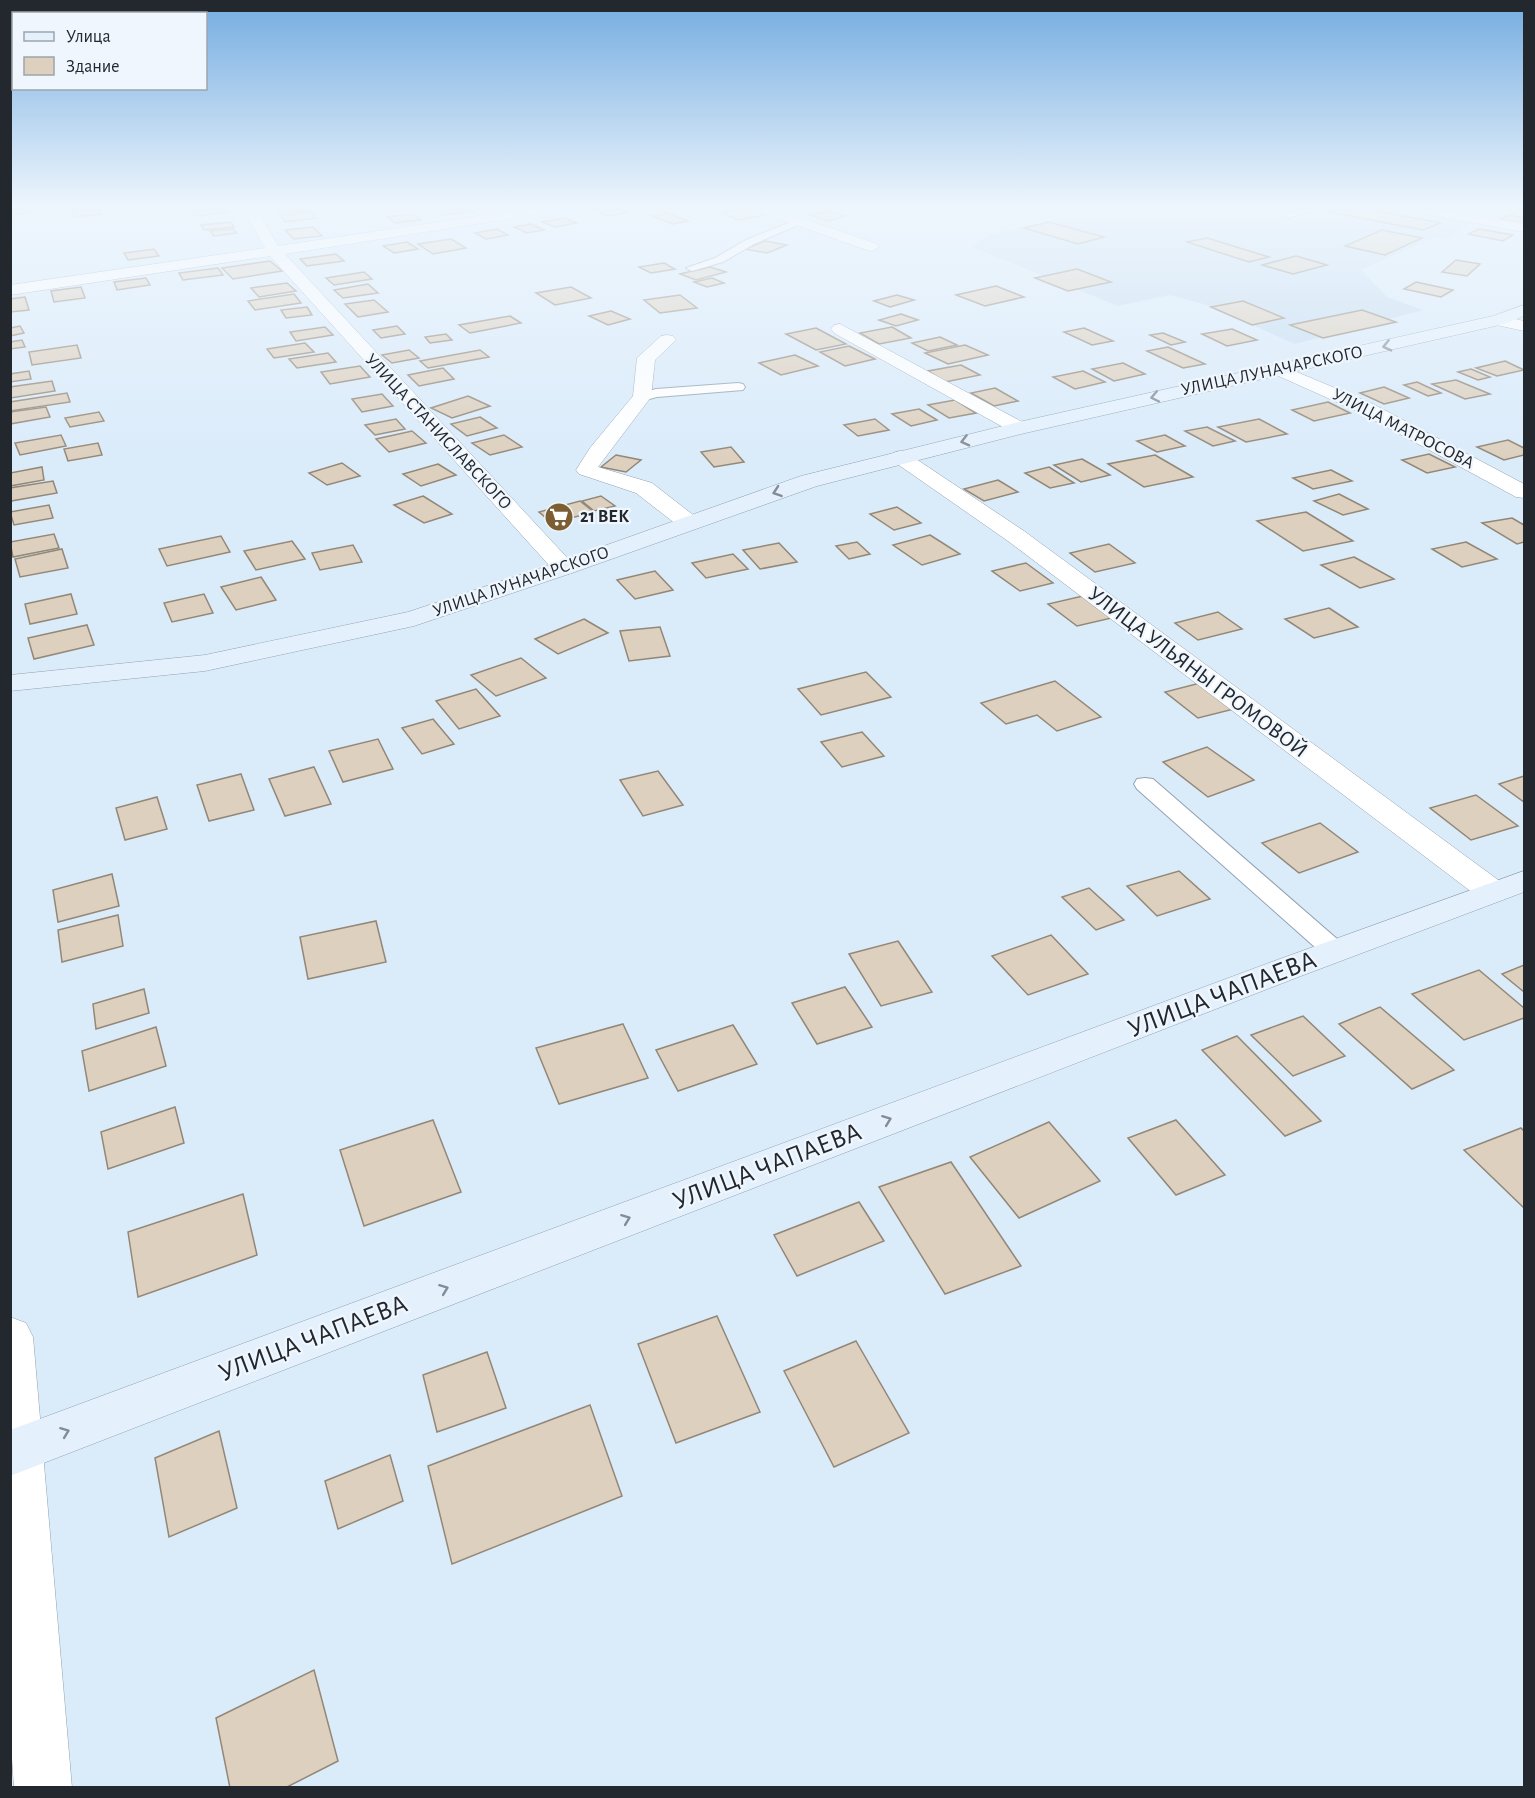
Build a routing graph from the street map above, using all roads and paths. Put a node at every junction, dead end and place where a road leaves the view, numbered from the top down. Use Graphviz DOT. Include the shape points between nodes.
graph roads {
  1 [pos="312,293"];
  2 [pos="1524,310"];
  3 [pos="1498,320"];
  4 [pos="1524,326"];
  5 [pos="840,329"];
  6 [pos="667,340"];
  7 [pos="1280,370"];
  8 [pos="738,387"];
  9 [pos="642,397"];
  10 [pos="1019,428"];
  11 [pos="900,457"];
  12 [pos="1524,492"];
  13 [pos="689,523"];
  14 [pos="564,568"];
  15 [pos="10,683"];
  16 [pos="1145,784"];
  17 [pos="1509,886"];
  18 [pos="1335,951"];
  19 [pos="10,1337"];
  20 [pos="14,1451"];
  21 [pos="43,1788"];
  1 -- 14 [label="street, УЛИЦА СТАНИСЛАВСКОГО"];
  2 -- 3 [label="main road, УЛИЦА ЛУНАЧАРСКОГО"];
  3 -- 4 [label="street"];
  3 -- 7 [label="main road, УЛИЦА ЛУНАЧАРСКОГО, one-way"];
  5 -- 10 [label="street"];
  6 -- 9 [label="street" via="646,358"];
  7 -- 10 [label="main road, УЛИЦА ЛУНАЧАРСКОГО, one-way"];
  7 -- 12 [label="street, УЛИЦА МАТРОСОВА" via="1366,408"];
  8 -- 9 [label="lane"];
  9 -- 13 [label="street" via="586,470 644,488"];
  10 -- 11 [label="main road, УЛИЦА ЛУНАЧАРСКОГО, one-way"];
  11 -- 13 [label="main road, УЛИЦА ЛУНАЧАРСКОГО, one-way" via="809,481"];
  11 -- 17 [label="street, УЛИЦА УЛЬЯНЫ ГРОМОВОЙ"];
  13 -- 14 [label="main road, УЛИЦА ЛУНАЧАРСКОГО"];
  14 -- 15 [label="main road, УЛИЦА ЛУНАЧАРСКОГО" via="414,618 205,663"];
  16 -- 18 [label="lane"];
  17 -- 18 [label="main road, УЛИЦА ЧАПАЕВА"];
  20 -- 18 [label="main road, УЛИЦА ЧАПАЕВА, one-way"];
  19 -- 20 [label="street"];
  20 -- 21 [label="street"];
}
